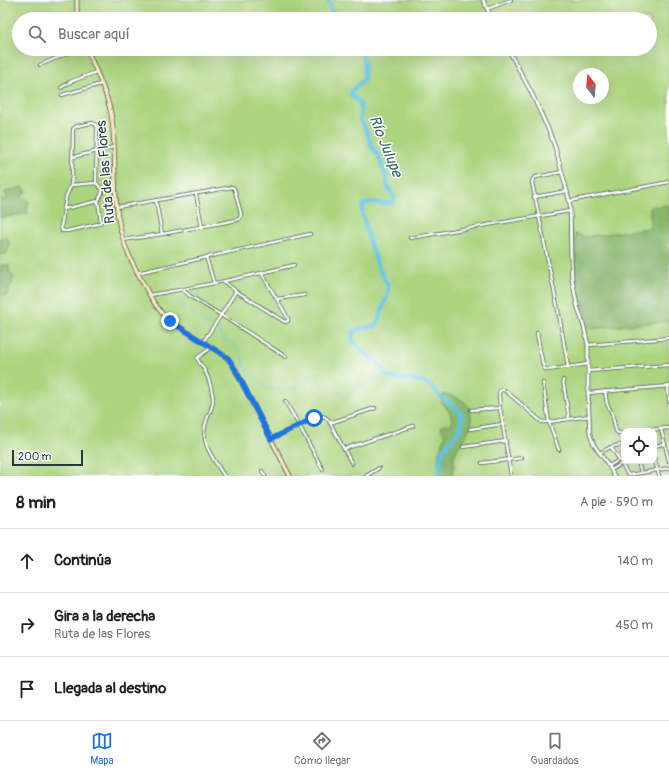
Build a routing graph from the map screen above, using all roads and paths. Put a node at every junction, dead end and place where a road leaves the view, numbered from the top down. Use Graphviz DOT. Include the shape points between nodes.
graph roads {
  1 [pos="76,0"];
  2 [pos="483,0"];
  3 [pos="511,0"];
  4 [pos="487,9"];
  5 [pos="77,12"];
  6 [pos="488,12"];
  7 [pos="61,56"];
  8 [pos="90,56"];
  9 [pos="512,56"];
  10 [pos="40,65"];
  11 [pos="96,72"];
  12 [pos="101,84"];
  13 [pos="61,88"];
  14 [pos="62,94"];
  15 [pos="114,147"];
  16 [pos="96,151"];
  17 [pos="73,157"];
  18 [pos="562,172"];
  19 [pos="669,182"];
  20 [pos="96,183"];
  21 [pos="71,185"];
  22 [pos="567,191"];
  23 [pos="196,194"];
  24 [pos="534,197"];
  25 [pos="98,201"];
  26 [pos="156,201"];
  27 [pos="569,201"];
  28 [pos="117,207"];
  29 [pos="64,209"];
  30 [pos="570,212"];
  31 [pos="538,216"];
  32 [pos="202,227"];
  33 [pos="162,234"];
  34 [pos="310,234"];
  35 [pos="410,238"];
  36 [pos="123,240"];
  37 [pos="206,257"];
  38 [pos="294,265"];
  39 [pos="138,272"];
  40 [pos="262,274"];
  41 [pos="224,281"];
  42 [pos="214,283"];
  43 [pos="182,290"];
  44 [pos="236,291"];
  45 [pos="149,295"];
  46 [pos="305,295"];
  47 [pos="277,299"];
  48 [pos="221,315"];
  49 [pos="537,333"];
  50 [pos="669,338"];
  51 [pos="203,342"];
  52 [pos="588,345"];
  53 [pos="212,347"];
  54 [pos="286,356"];
  55 [pos="588,364"];
  56 [pos="669,365"];
  57 [pos="568,367"];
  58 [pos="588,371"];
  59 [pos="563,380"];
  60 [pos="543,383"];
  61 [pos="669,386"];
  62 [pos="605,391"];
  63 [pos="588,393"];
  64 [pos="285,401"];
  65 [pos="669,401"];
  66 [pos="375,408"];
  67 [pos="500,408"];
  68 [pos="471,410"];
  69 [pos="589,416"];
  70 [pos="569,419"];
  71 [pos="549,422"];
  72 [pos="330,423"];
  73 [pos="503,424"];
  74 [pos="299,425"];
  75 [pos="413,426"];
  76 [pos="669,428"];
  77 [pos="470,429"];
  78 [pos="657,429"];
  79 [pos="661,429"];
  80 [pos="621,433"];
  81 [pos="271,439"];
  82 [pos="506,441"];
  83 [pos="664,444"];
  84 [pos="621,445"];
  85 [pos="657,445"];
  86 [pos="463,447"];
  87 [pos="611,447"];
  88 [pos="344,448"];
  89 [pos="559,450"];
  90 [pos="599,453"];
  91 [pos="621,455"];
  92 [pos="617,456"];
  93 [pos="522,458"];
  94 [pos="509,460"];
  95 [pos="619,460"];
  96 [pos="669,461"];
  97 [pos="482,463"];
  98 [pos="352,464"];
  99 [pos="621,464"];
  100 [pos="639,464"];
  101 [pos="656,464"];
  102 [pos="379,468"];
  103 [pos="610,468"];
  104 [pos="669,468"];
  105 [pos="322,470"];
  106 [pos="657,470"];
  107 [pos="262,472"];
  108 [pos="641,473"];
  109 [pos="224,476"];
  110 [pos="265,476"];
  111 [pos="290,476"];
  112 [pos="366,476"];
  113 [pos="511,476"];
  114 [pos="614,476"];
  115 [pos="659,476"];
  1 -- 5 [label="main road"];
  2 -- 4 [label="street"];
  3 -- 4 [label="street"];
  4 -- 6 [label="street"];
  7 -- 10 [label="street"];
  8 -- 11 [label="main road, Ruta de las Flores"];
  9 -- 18 [label="street" via="549,131"];
  11 -- 12 [label="main road, Ruta de las Flores"];
  11 -- 13 [label="street"];
  12 -- 14 [label="street"];
  12 -- 15 [label="main road, Ruta de las Flores" via="111,112"];
  15 -- 16 [label="street"];
  15 -- 28 [label="main road, Ruta de las Flores"];
  16 -- 17 [label="street"];
  16 -- 17 [label="street" via="95,124 77,126 72,132"];
  16 -- 20 [label="street"];
  17 -- 21 [label="street"];
  18 -- 22 [label="street"];
  18 -- 24 [label="street" via="532,179"];
  19 -- 27 [label="street"];
  20 -- 21 [label="street"];
  20 -- 25 [label="street" via="102,189"];
  21 -- 29 [label="street"];
  22 -- 24 [label="street"];
  22 -- 27 [label="street"];
  23 -- 26 [label="street"];
  23 -- 32 [label="street"];
  23 -- 32 [label="street" via="233,187 241,214 236,220"];
  24 -- 31 [label="street"];
  25 -- 29 [label="street"];
  25 -- 29 [label="street" via="100,223 62,231"];
  26 -- 28 [label="street"];
  26 -- 33 [label="street"];
  27 -- 30 [label="street"];
  28 -- 36 [label="main road, Ruta de las Flores"];
  30 -- 31 [label="street"];
  30 -- 52 [label="street" via="572,279"];
  31 -- 35 [label="street"];
  31 -- 57 [label="street"];
  32 -- 33 [label="street"];
  33 -- 36 [label="street"];
  34 -- 37 [label="street"];
  36 -- 39 [label="main road, Ruta de las Flores"];
  37 -- 39 [label="street"];
  37 -- 42 [label="street"];
  38 -- 40 [label="street"];
  39 -- 45 [label="main road, Ruta de las Flores"];
  40 -- 41 [label="street"];
  40 -- 47 [label="street"];
  41 -- 42 [label="street"];
  41 -- 44 [label="street"];
  42 -- 43 [label="street"];
  43 -- 45 [label="street"];
  43 -- 48 [label="street"];
  44 -- 47 [label="street" via="285,322 288,321"];
  44 -- 48 [label="street"];
  45 -- 51 [label="main road, Ruta de las Flores" via="164,316"];
  46 -- 47 [label="street"];
  48 -- 51 [label="street"];
  48 -- 54 [label="street"];
  49 -- 57 [label="street" via="545,369"];
  50 -- 52 [label="street"];
  51 -- 53 [label="main road, Ruta de las Flores"];
  52 -- 55 [label="street"];
  53 -- 81 [label="main road, Ruta de las Flores" via="230,361"];
  53 -- 109 [label="street" via="197,358 206,374 213,400 204,437"];
  55 -- 57 [label="street"];
  55 -- 58 [label="street"];
  56 -- 58 [label="street"];
  58 -- 63 [label="street"];
  59 -- 70 [label="street"];
  60 -- 71 [label="street"];
  61 -- 62 [label="street"];
  61 -- 65 [label="street"];
  62 -- 63 [label="street"];
  62 -- 80 [label="street" via="616,431"];
  63 -- 69 [label="street"];
  64 -- 74 [label="street"];
  66 -- 72 [label="street"];
  67 -- 68 [label="street"];
  67 -- 71 [label="street" via="499,392 504,390 539,420"];
  67 -- 73 [label="street"];
  69 -- 70 [label="street"];
  69 -- 90 [label="street" via="591,439"];
  70 -- 71 [label="street"];
  71 -- 89 [label="street"];
  72 -- 74 [label="street" via="322,416"];
  72 -- 88 [label="street"];
  73 -- 77 [label="street"];
  73 -- 82 [label="street"];
  74 -- 81 [label="street"];
  74 -- 105 [label="street"];
  75 -- 88 [label="street"];
  76 -- 79 [label="street"];
  78 -- 79 [label="street"];
  79 -- 83 [label="street"];
  81 -- 111 [label="main road, Ruta de las Flores"];
  82 -- 86 [label="street"];
  82 -- 94 [label="street"];
  83 -- 85 [label="street"];
  83 -- 96 [label="street"];
  84 -- 87 [label="street"];
  87 -- 90 [label="street"];
  87 -- 92 [label="street"];
  88 -- 98 [label="street"];
  90 -- 103 [label="street"];
  91 -- 92 [label="street"];
  92 -- 95 [label="street"];
  93 -- 94 [label="street"];
  94 -- 97 [label="street"];
  94 -- 113 [label="street"];
  95 -- 99 [label="street"];
  95 -- 103 [label="street"];
  99 -- 103 [label="street"];
  99 -- 108 [label="street" via="628,475"];
  100 -- 108 [label="street"];
  101 -- 106 [label="street"];
  102 -- 112 [label="street"];
  103 -- 114 [label="street"];
  104 -- 106 [label="street"];
  106 -- 108 [label="street"];
  106 -- 115 [label="street"];
  107 -- 110 [label="street"];
}
